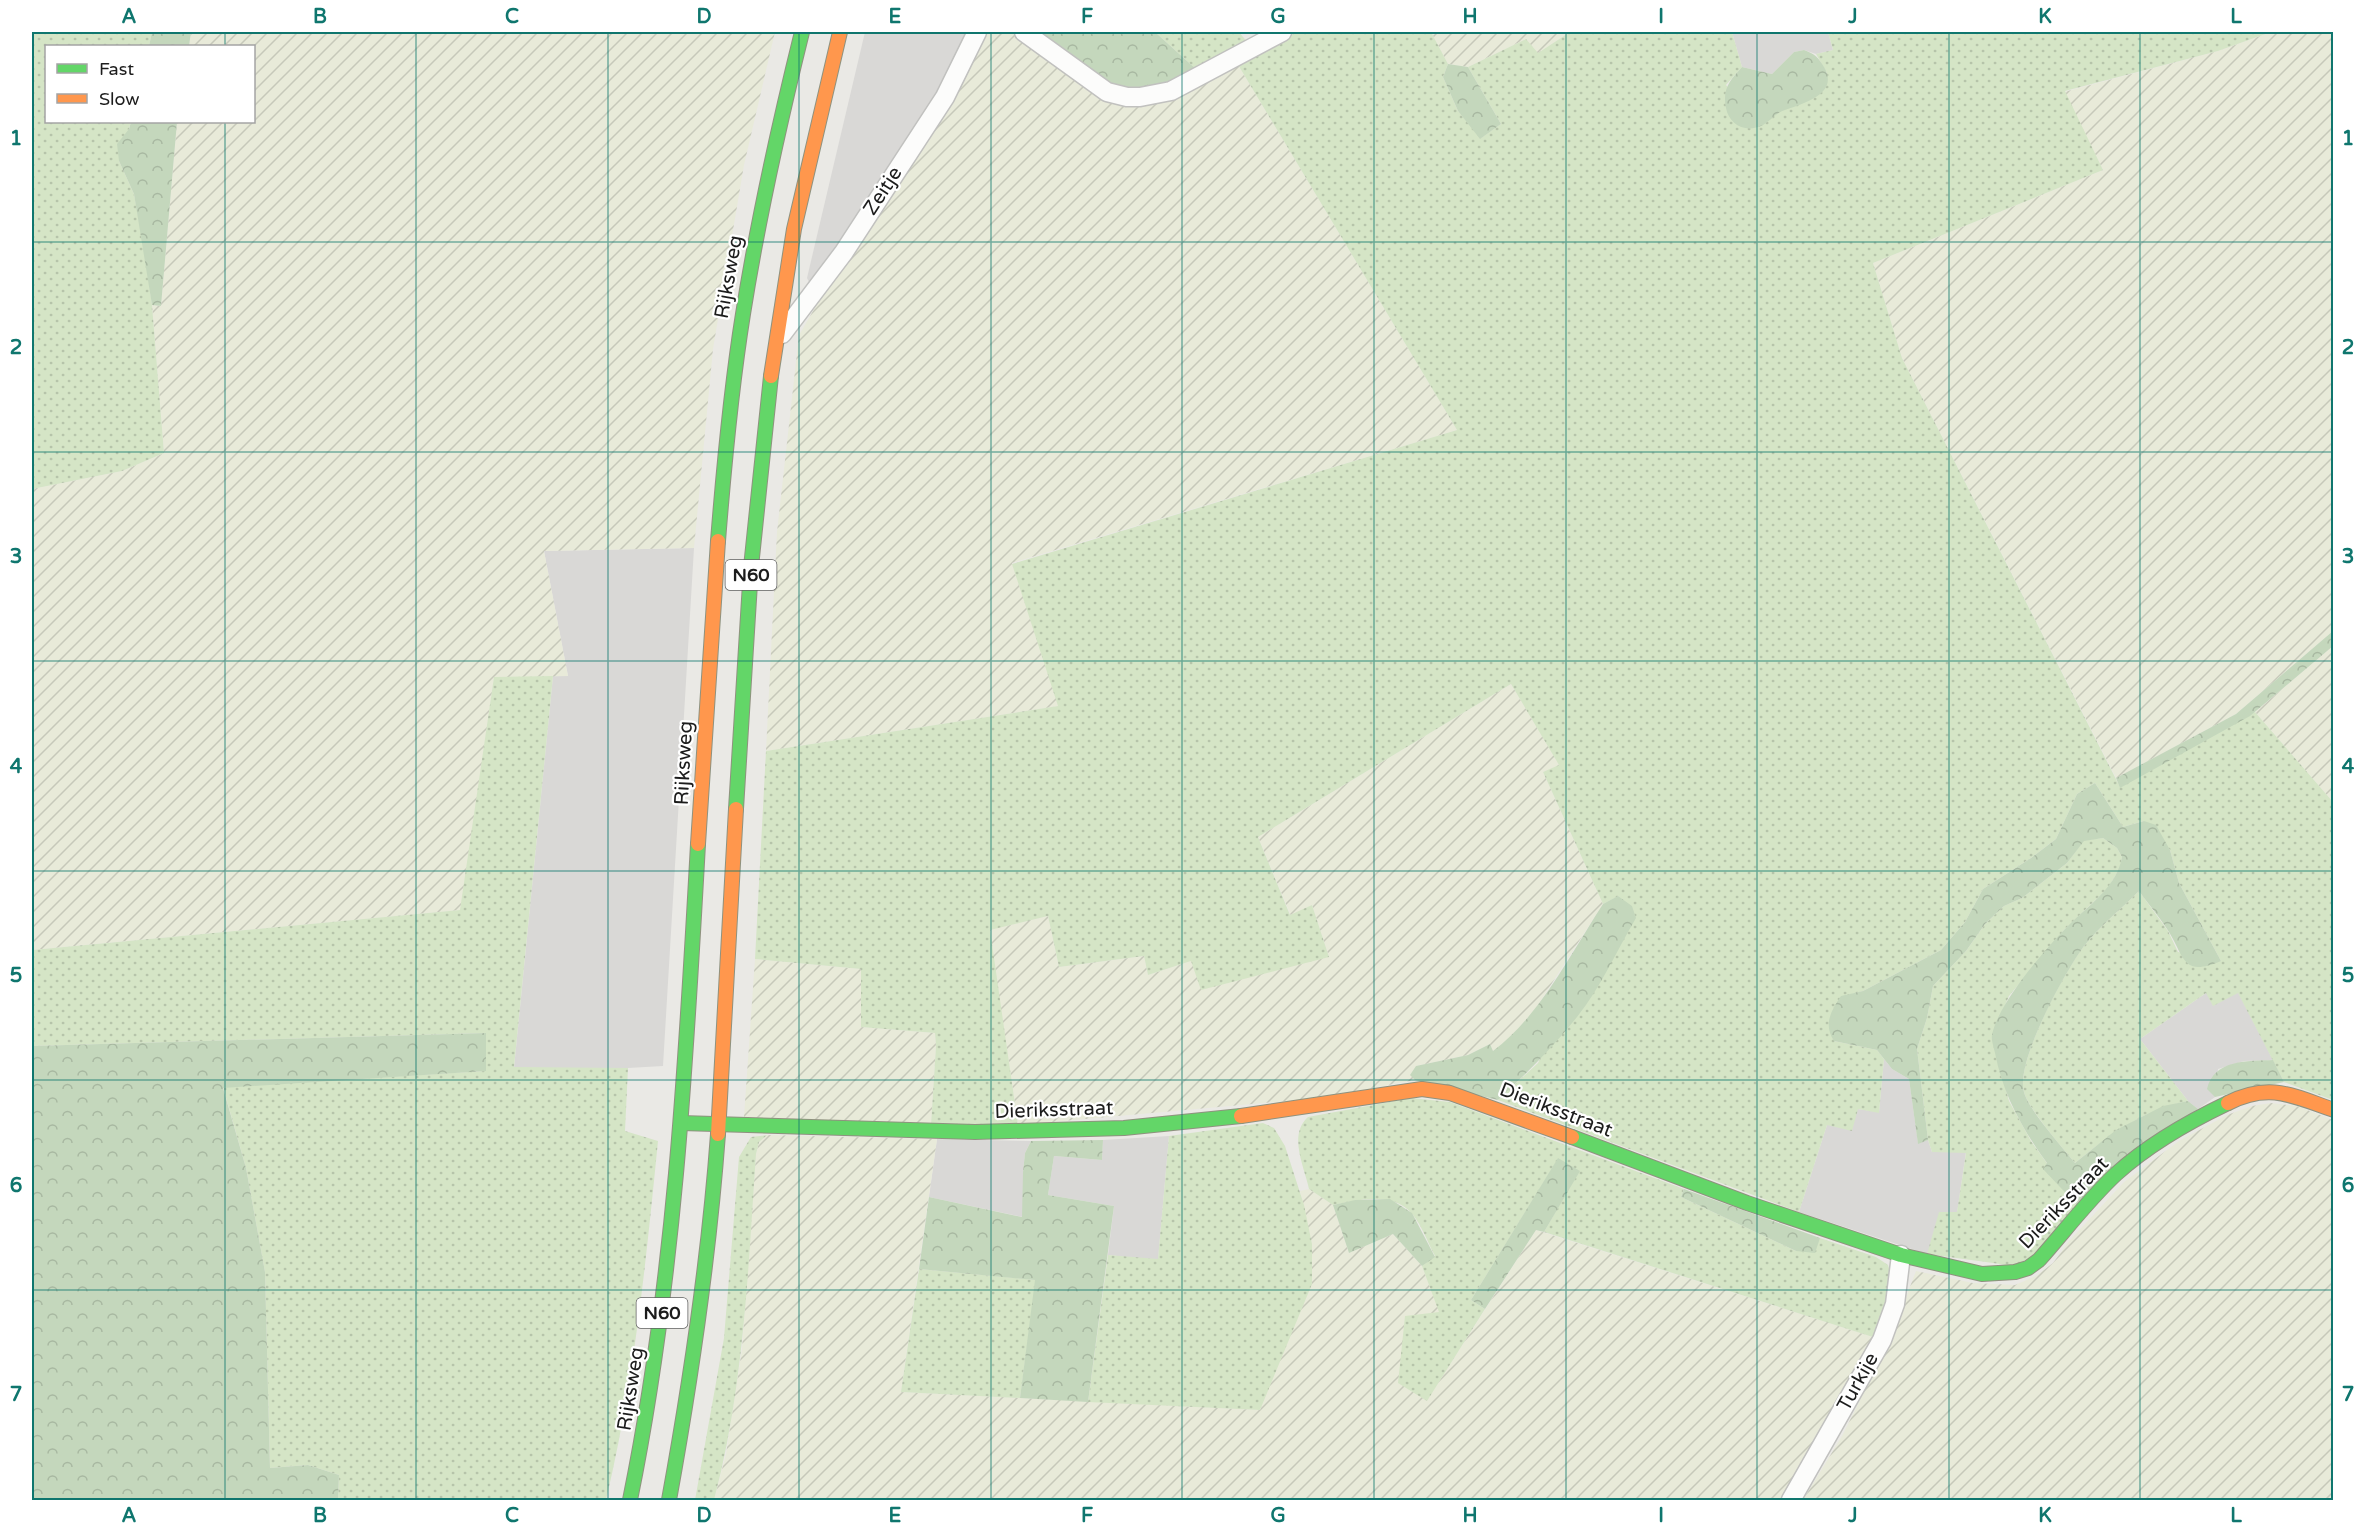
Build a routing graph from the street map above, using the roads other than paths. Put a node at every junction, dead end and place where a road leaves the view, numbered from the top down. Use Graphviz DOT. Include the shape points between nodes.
graph roads {
  1 [pos="802,32"];
  2 [pos="840,32"];
  3 [pos="977,32"];
  4 [pos="1024,32"];
  5 [pos="1282,32"];
  6 [pos="776,342"];
  7 [pos="2334,1110"];
  8 [pos="681,1123"];
  9 [pos="719,1126"];
  10 [pos="1901,1255"];
  11 [pos="630,1500"];
  12 [pos="669,1500"];
  13 [pos="1791,1500"];
  1 -- 8 [label="main road, Rijksweg / N60" via="754,245 731,403 712,629"];
  2 -- 6 [label="main road, N60" via="789,256"];
  3 -- 6 [label="street, Zeitje" via="945,97 844,252"];
  4 -- 5 [label="street" via="1107,92 1140,97 1171,91"];
  6 -- 9 [label="main road, N60" via="765,418 748,614"];
  7 -- 10 [label="main road, Dieriksstraat" via="2282,1092 2261,1092 2240,1097 2201,1116 2143,1152 2115,1175 2028,1268 1982,1274"];
  8 -- 9 [label="main road, Dieriksstraat"];
  8 -- 11 [label="main road, Rijksweg / N60" via="656,1357"];
  9 -- 10 [label="main road, Dieriksstraat" via="975,1132 1124,1128 1274,1112 1422,1089 1450,1093 1496,1108 1747,1203"];
  9 -- 12 [label="main road, N60" via="691,1383"];
  10 -- 13 [label="street, Turkije" via="1895,1304 1882,1340"];
}
